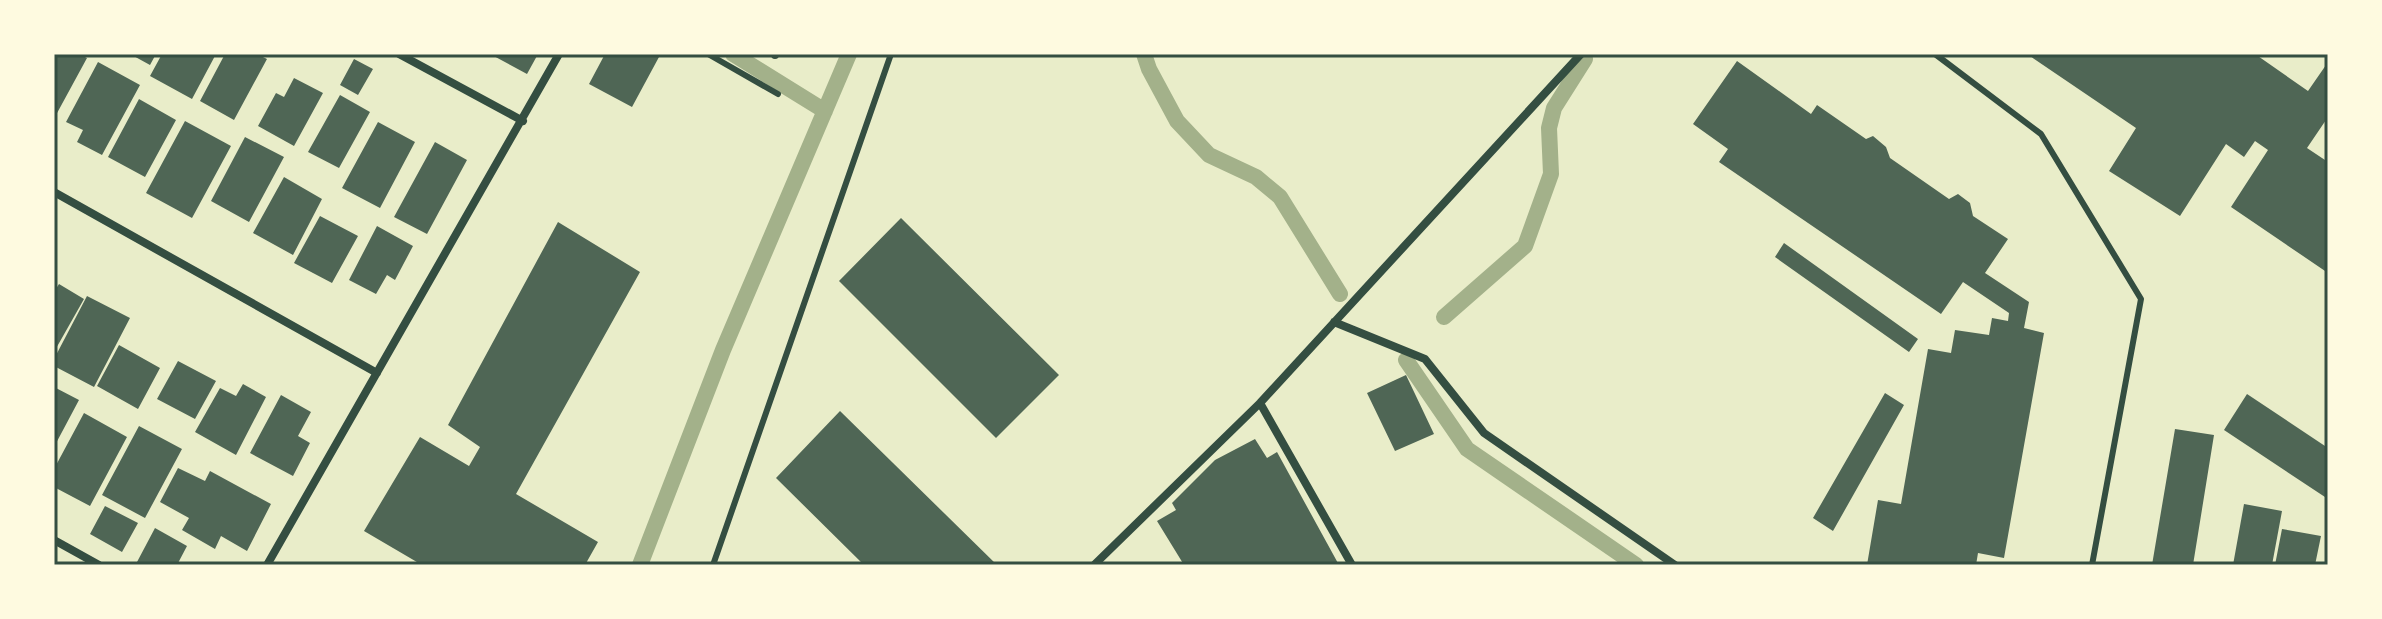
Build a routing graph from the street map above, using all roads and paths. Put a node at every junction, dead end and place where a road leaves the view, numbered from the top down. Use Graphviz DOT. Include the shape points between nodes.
graph roads {
  1 [pos="399,54"];
  2 [pos="559,54"];
  3 [pos="708,54"];
  4 [pos="891,54"];
  5 [pos="1581,54"];
  6 [pos="1935,54"];
  7 [pos="778,94"];
  8 [pos="523,121"];
  9 [pos="54,192"];
  10 [pos="1334,322"];
  11 [pos="377,373"];
  12 [pos="1260,403"];
  13 [pos="54,540"];
  14 [pos="99,565"];
  15 [pos="267,565"];
  16 [pos="713,565"];
  17 [pos="1094,565"];
  18 [pos="1352,565"];
  19 [pos="1675,565"];
  20 [pos="2092,565"];
  1 -- 8 [label="street"];
  2 -- 8 [label="street"];
  3 -- 7 [label="lane"];
  4 -- 16 [label="lane"];
  5 -- 10 [label="street"];
  6 -- 20 [label="lane" via="2041,134 2141,299"];
  8 -- 11 [label="street"];
  9 -- 11 [label="street"];
  10 -- 12 [label="street"];
  10 -- 19 [label="street" via="1425,359 1484,433"];
  11 -- 15 [label="street"];
  12 -- 17 [label="street"];
  12 -- 18 [label="street"];
  13 -- 14 [label="street"];
}
